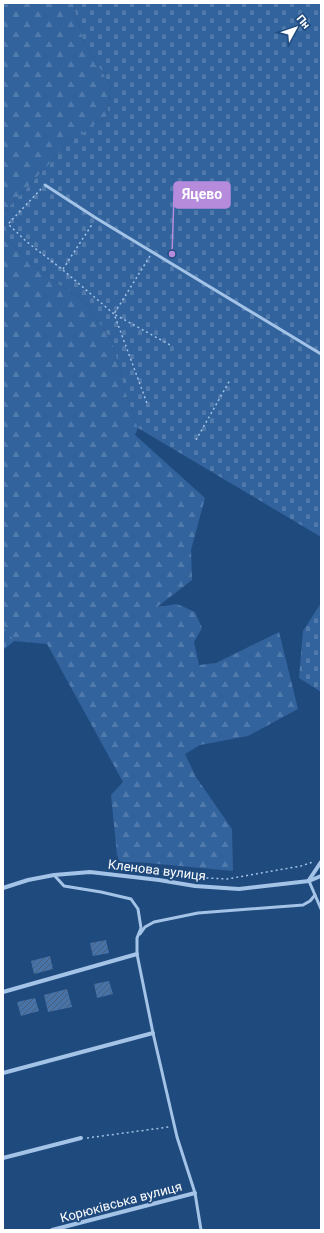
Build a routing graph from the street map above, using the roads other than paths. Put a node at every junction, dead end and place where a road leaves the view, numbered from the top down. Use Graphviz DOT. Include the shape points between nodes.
graph roads {
  1 [pos="45,185"];
  2 [pos="321,354"];
  3 [pos="321,862"];
  4 [pos="54,875"];
  5 [pos="321,876"];
  6 [pos="309,881"];
  7 [pos="3,888"];
  8 [pos="315,896"];
  9 [pos="321,909"];
  10 [pos="137,938"];
  11 [pos="137,954"];
  12 [pos="3,992"];
  13 [pos="153,1033"];
  14 [pos="3,1073"];
  15 [pos="81,1138"];
  16 [pos="3,1158"];
  17 [pos="195,1193"];
  18 [pos="52,1230"];
  19 [pos="201,1230"];
  1 -- 2 [label="lane"];
  3 -- 6 [label="street"];
  4 -- 6 [label="street, Кленова вулиця" via="90,872 239,890"];
  4 -- 7 [label="street, Кленова вулиця"];
  4 -- 10 [label="lane" via="64,886 131,899 138,909 141,928"];
  5 -- 6 [label="street, Кленова вулиця"];
  6 -- 8 [label="lane"];
  8 -- 9 [label="lane"];
  8 -- 10 [label="lane" via="303,905 198,913 154,922 145,927"];
  10 -- 11 [label="lane"];
  11 -- 12 [label="street"];
  11 -- 13 [label="lane"];
  13 -- 14 [label="street"];
  13 -- 17 [label="lane" via="175,1126"];
  15 -- 16 [label="street"];
  17 -- 18 [label="street, Корюківська вулиця"];
  17 -- 19 [label="lane"];
}
